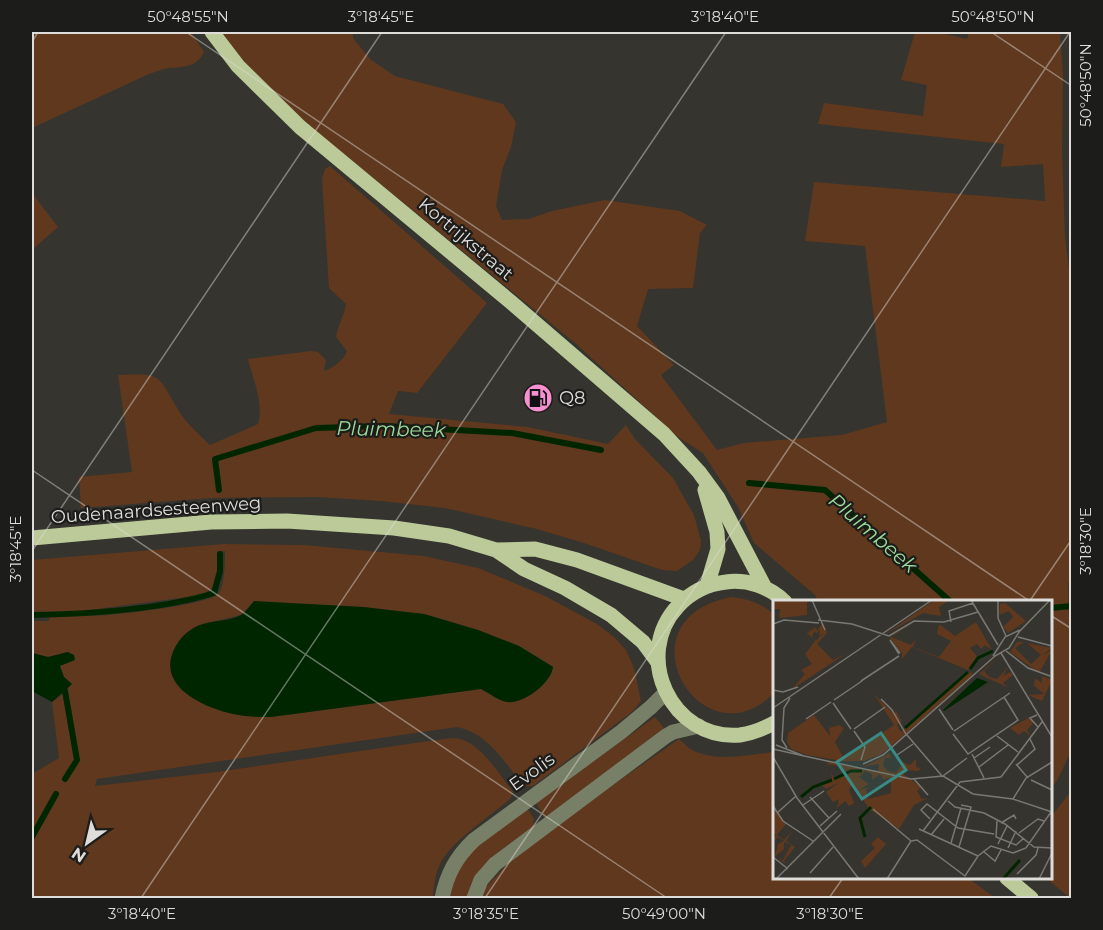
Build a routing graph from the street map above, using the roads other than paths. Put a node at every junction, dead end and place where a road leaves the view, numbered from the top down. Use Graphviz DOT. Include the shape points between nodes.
graph roads {
  1 [pos="212,32"];
  2 [pos="699,472"];
  3 [pos="32,538"];
  4 [pos="496,550"];
  5 [pos="707,586"];
  6 [pos="765,588"];
  7 [pos="684,599"];
  8 [pos="782,600"];
  9 [pos="657,661"];
  10 [pos="666,692"];
  11 [pos="773,724"];
  12 [pos="699,726"];
  13 [pos="1008,879"];
  14 [pos="442,898"];
  15 [pos="474,898"];
  16 [pos="1031,898"];
  1 -- 2 [label="main road, Kortrijkstraat" via="238,66 300,127 621,395"];
  2 -- 5 [label="main road, Kortrijkstraat" via="717,532 718,549"];
  2 -- 6 [label="main road, Kortrijkstraat" via="718,498"];
  3 -- 4 [label="main road, Oudenaardsesteenweg" via="211,522 287,521 394,528 449,536"];
  4 -- 7 [label="main road, Oudenaardsesteenweg" via="535,549"];
  4 -- 9 [label="main road, Oudenaardsesteenweg" via="610,615 643,642"];
  5 -- 6 [label="main road" via="743,581"];
  5 -- 7 [label="main road"];
  6 -- 8 [label="main road"];
  7 -- 9 [label="main road" via="663,627"];
  9 -- 10 [label="main road"];
  10 -- 12 [label="main road" via="683,716"];
  10 -- 14 [label="street, Evolis" via="621,732 474,840 455,860"];
  11 -- 12 [label="main road" via="739,735"];
  12 -- 15 [label="street" via="666,736 495,864 481,880"];
  13 -- 16 [label="main road"];
}
